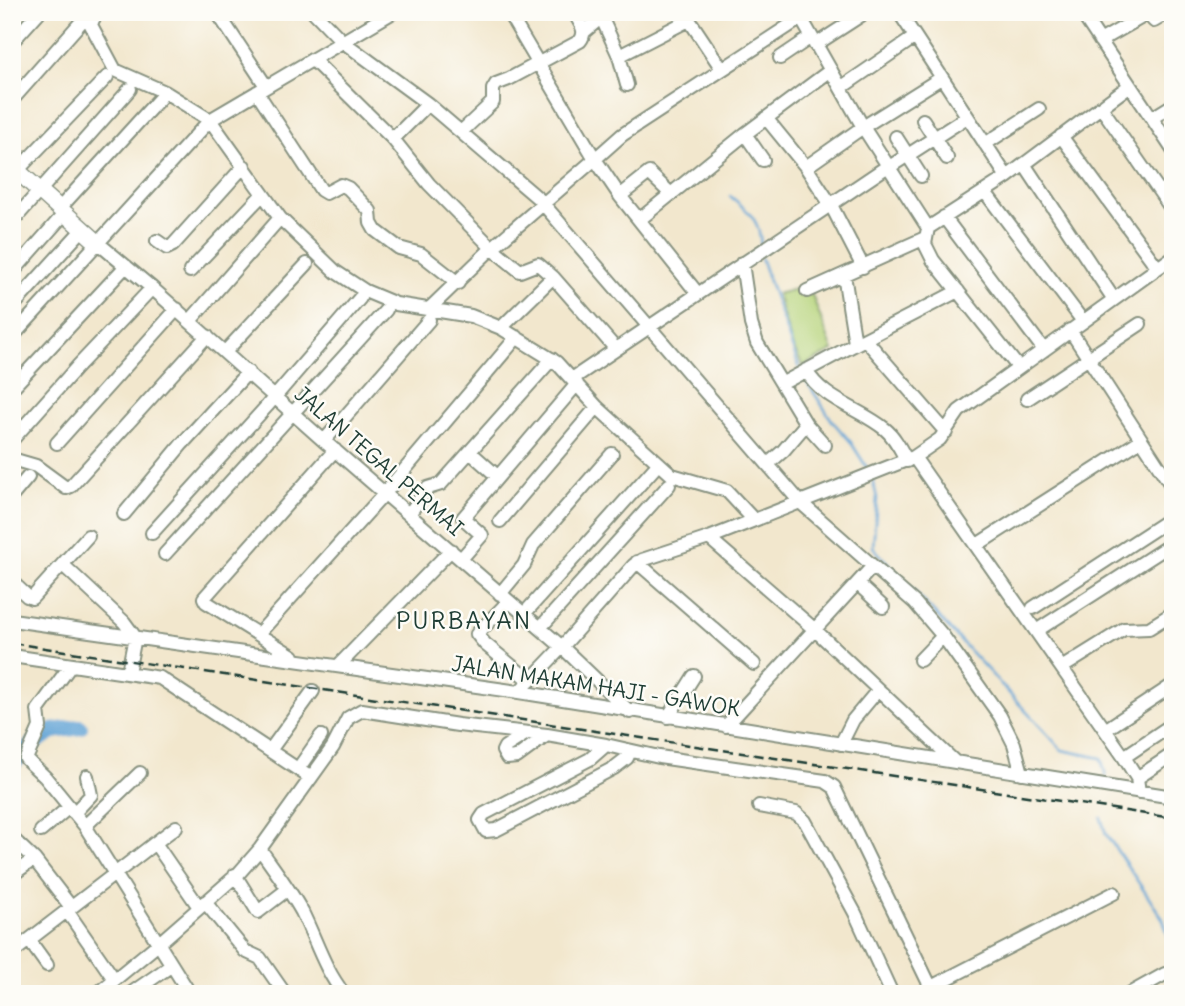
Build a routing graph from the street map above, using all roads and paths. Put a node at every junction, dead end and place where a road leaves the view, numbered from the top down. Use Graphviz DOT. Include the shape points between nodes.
graph roads {
  1 [pos="39,12"];
  2 [pos="90,12"];
  3 [pos="99,12"];
  4 [pos="217,12"];
  5 [pos="314,12"];
  6 [pos="393,12"];
  7 [pos="508,12"];
  8 [pos="574,12"];
  9 [pos="866,12"];
  10 [pos="898,12"];
  11 [pos="1081,12"];
  12 [pos="1169,12"];
  13 [pos="1147,13"];
  14 [pos="799,15"];
  15 [pos="686,16"];
  16 [pos="584,32"];
  17 [pos="915,37"];
  18 [pos="342,41"];
  19 [pos="813,41"];
  20 [pos="1100,41"];
  21 [pos="12,42"];
  22 [pos="619,56"];
  23 [pos="780,58"];
  24 [pos="313,60"];
  25 [pos="538,64"];
  26 [pos="722,69"];
  27 [pos="831,70"];
  28 [pos="107,77"];
  29 [pos="942,78"];
  30 [pos="627,85"];
  31 [pos="1129,86"];
  32 [pos="842,87"];
  33 [pos="130,89"];
  34 [pos="262,89"];
  35 [pos="160,98"];
  36 [pos="12,100"];
  37 [pos="428,104"];
  38 [pos="1173,105"];
  39 [pos="1101,107"];
  40 [pos="1039,109"];
  41 [pos="967,117"];
  42 [pos="766,118"];
  43 [pos="1152,118"];
  44 [pos="209,120"];
  45 [pos="923,120"];
  46 [pos="863,127"];
  47 [pos="461,132"];
  48 [pos="746,134"];
  49 [pos="1061,136"];
  50 [pos="896,137"];
  51 [pos="934,138"];
  52 [pos="393,139"];
  53 [pos="985,144"];
  54 [pos="1173,150"];
  55 [pos="908,156"];
  56 [pos="947,158"];
  57 [pos="595,159"];
  58 [pos="763,160"];
  59 [pos="1024,164"];
  60 [pos="891,165"];
  61 [pos="244,166"];
  62 [pos="806,167"];
  63 [pos="14,171"];
  64 [pos="921,176"];
  65 [pos="1007,177"];
  66 [pos="40,190"];
  67 [pos="985,192"];
  68 [pos="671,194"];
  69 [pos="262,195"];
  70 [pos="620,196"];
  71 [pos="542,203"];
  72 [pos="831,205"];
  73 [pos="63,211"];
  74 [pos="1173,211"];
  75 [pos="944,217"];
  76 [pos="280,218"];
  77 [pos="639,220"];
  78 [pos="12,222"];
  79 [pos="83,229"];
  80 [pos="927,233"];
  81 [pos="157,241"];
  82 [pos="98,243"];
  83 [pos="492,248"];
  84 [pos="1173,257"];
  85 [pos="742,263"];
  86 [pos="307,264"];
  87 [pos="126,266"];
  88 [pos="863,267"];
  89 [pos="1157,267"];
  90 [pos="190,271"];
  91 [pos="12,273"];
  92 [pos="844,275"];
  93 [pos="553,277"];
  94 [pos="458,283"];
  95 [pos="152,288"];
  96 [pos="807,290"];
  97 [pos="958,291"];
  98 [pos="698,294"];
  99 [pos="360,298"];
  100 [pos="1113,298"];
  101 [pos="12,307"];
  102 [pos="177,309"];
  103 [pos="386,310"];
  104 [pos="428,315"];
  105 [pos="1082,320"];
  106 [pos="190,321"];
  107 [pos="1140,324"];
  108 [pos="651,327"];
  109 [pos="500,328"];
  110 [pos="1070,330"];
  111 [pos="207,336"];
  112 [pos="12,337"];
  113 [pos="517,337"];
  114 [pos="860,341"];
  115 [pos="615,348"];
  116 [pos="1044,350"];
  117 [pos="225,352"];
  118 [pos="1088,358"];
  119 [pos="552,359"];
  120 [pos="1018,367"];
  121 [pos="803,371"];
  122 [pos="248,372"];
  123 [pos="574,382"];
  124 [pos="783,383"];
  125 [pos="12,388"];
  126 [pos="275,396"];
  127 [pos="1027,399"];
  128 [pos="597,407"];
  129 [pos="293,412"];
  130 [pos="806,424"];
  131 [pos="946,432"];
  132 [pos="12,440"];
  133 [pos="1142,440"];
  134 [pos="324,441"];
  135 [pos="57,443"];
  136 [pos="825,445"];
  137 [pos="335,450"];
  138 [pos="470,452"];
  139 [pos="612,454"];
  140 [pos="12,459"];
  141 [pos="910,459"];
  142 [pos="659,463"];
  143 [pos="768,464"];
  144 [pos="28,477"];
  145 [pos="497,477"];
  146 [pos="669,485"];
  147 [pos="1173,488"];
  148 [pos="385,492"];
  149 [pos="12,496"];
  150 [pos="800,502"];
  151 [pos="124,514"];
  152 [pos="409,514"];
  153 [pos="1173,517"];
  154 [pos="753,519"];
  155 [pos="500,521"];
  156 [pos="152,533"];
  157 [pos="88,537"];
  158 [pos="709,538"];
  159 [pos="980,543"];
  160 [pos="1173,543"];
  161 [pos="165,554"];
  162 [pos="456,554"];
  163 [pos="637,562"];
  164 [pos="63,565"];
  165 [pos="873,566"];
  166 [pos="12,582"];
  167 [pos="858,584"];
  168 [pos="505,597"];
  169 [pos="883,607"];
  170 [pos="1032,608"];
  171 [pos="1173,613"];
  172 [pos="524,614"];
  173 [pos="12,620"];
  174 [pos="540,628"];
  175 [pos="814,629"];
  176 [pos="262,630"];
  177 [pos="1036,631"];
  178 [pos="943,636"];
  179 [pos="135,637"];
  180 [pos="562,647"];
  181 [pos="12,656"];
  182 [pos="299,659"];
  183 [pos="920,660"];
  184 [pos="754,664"];
  185 [pos="71,665"];
  186 [pos="339,665"];
  187 [pos="1063,667"];
  188 [pos="128,672"];
  189 [pos="694,676"];
  190 [pos="530,681"];
  191 [pos="1173,685"];
  192 [pos="878,690"];
  193 [pos="313,691"];
  194 [pos="519,692"];
  195 [pos="631,712"];
  196 [pos="668,717"];
  197 [pos="1173,724"];
  198 [pos="726,726"];
  199 [pos="1105,730"];
  200 [pos="527,733"];
  201 [pos="547,735"];
  202 [pos="321,736"];
  203 [pos="841,744"];
  204 [pos="606,745"];
  205 [pos="271,749"];
  206 [pos="630,751"];
  207 [pos="1173,754"];
  208 [pos="1124,757"];
  209 [pos="954,761"];
  210 [pos="298,769"];
  211 [pos="140,773"];
  212 [pos="1023,773"];
  213 [pos="88,776"];
  214 [pos="311,778"];
  215 [pos="1137,778"];
  216 [pos="1139,792"];
  217 [pos="1173,797"];
  218 [pos="759,806"];
  219 [pos="72,810"];
  220 [pos="85,826"];
  221 [pos="176,827"];
  222 [pos="41,831"];
  223 [pos="12,838"];
  224 [pos="155,844"];
  225 [pos="260,849"];
  226 [pos="34,859"];
  227 [pos="12,875"];
  228 [pos="114,875"];
  229 [pos="235,876"];
  230 [pos="288,889"];
  231 [pos="1114,893"];
  232 [pos="202,904"];
  233 [pos="69,909"];
  234 [pos="29,940"];
  235 [pos="159,944"];
  236 [pos="12,953"];
  237 [pos="47,965"];
  238 [pos="172,965"];
  239 [pos="1165,974"];
  240 [pos="114,979"];
  241 [pos="932,991"];
  242 [pos="96,994"];
  243 [pos="130,994"];
  244 [pos="190,994"];
  245 [pos="285,994"];
  246 [pos="344,994"];
  247 [pos="892,994"];
  248 [pos="1129,994"];
  1 -- 21 [label="street"];
  2 -- 36 [label="street"];
  3 -- 44 [label="street" via="91,25 113,69"];
  4 -- 34 [label="street"];
  5 -- 18 [label="street"];
  6 -- 18 [label="street"];
  7 -- 25 [label="street"];
  8 -- 16 [label="street"];
  9 -- 19 [label="street"];
  10 -- 17 [label="street"];
  11 -- 20 [label="street"];
  12 -- 13 [label="street" via="1154,21"];
  13 -- 20 [label="street"];
  14 -- 19 [label="street"];
  14 -- 26 [label="street"];
  15 -- 22 [label="street"];
  15 -- 26 [label="street"];
  16 -- 22 [label="street" via="602,20"];
  16 -- 25 [label="street" via="580,41"];
  17 -- 29 [label="street"];
  17 -- 32 [label="street"];
  18 -- 24 [label="street"];
  18 -- 37 [label="street"];
  19 -- 23 [label="street"];
  19 -- 27 [label="street"];
  20 -- 31 [label="street"];
  22 -- 30 [label="street"];
  24 -- 34 [label="street"];
  24 -- 52 [label="street"];
  25 -- 47 [label="street" via="496,84 493,102"];
  25 -- 57 [label="street"];
  26 -- 57 [label="street" via="622,135"];
  27 -- 32 [label="street"];
  27 -- 42 [label="street"];
  28 -- 63 [label="street"];
  29 -- 41 [label="street"];
  29 -- 46 [label="street"];
  31 -- 39 [label="street"];
  31 -- 43 [label="street"];
  32 -- 46 [label="street"];
  33 -- 66 [label="street"];
  34 -- 44 [label="street"];
  34 -- 94 [label="street" via="321,190 329,193 345,186 370,211 375,230 399,248 421,254"];
  35 -- 73 [label="street"];
  37 -- 47 [label="street"];
  37 -- 52 [label="street"];
  38 -- 43 [label="street"];
  39 -- 49 [label="street"];
  39 -- 74 [label="street"];
  40 -- 53 [label="street"];
  41 -- 51 [label="street"];
  41 -- 53 [label="street"];
  42 -- 48 [label="street"];
  42 -- 62 [label="street"];
  43 -- 54 [label="street"];
  44 -- 61 [label="street"];
  44 -- 82 [label="street"];
  45 -- 51 [label="street"];
  46 -- 60 [label="street"];
  46 -- 62 [label="street"];
  47 -- 71 [label="street"];
  48 -- 58 [label="street"];
  48 -- 68 [label="street"];
  49 -- 59 [label="street"];
  49 -- 89 [label="street"];
  50 -- 55 [label="street"];
  51 -- 55 [label="street"];
  51 -- 56 [label="street"];
  52 -- 83 [label="street" via="429,184"];
  53 -- 65 [label="street"];
  55 -- 60 [label="street"];
  55 -- 64 [label="street"];
  57 -- 70 [label="street"];
  57 -- 71 [label="street"];
  59 -- 65 [label="street"];
  59 -- 100 [label="street"];
  60 -- 72 [label="street"];
  60 -- 80 [label="street"];
  61 -- 69 [label="street"];
  61 -- 81 [label="street" via="173,245 167,248"];
  62 -- 72 [label="street"];
  63 -- 66 [label="main road"];
  65 -- 67 [label="street"];
  66 -- 73 [label="main road"];
  66 -- 78 [label="street"];
  67 -- 75 [label="street"];
  67 -- 105 [label="street"];
  68 -- 70 [label="street" via="649,173"];
  68 -- 77 [label="street"];
  69 -- 76 [label="street"];
  69 -- 90 [label="street"];
  70 -- 77 [label="street"];
  71 -- 83 [label="street"];
  71 -- 108 [label="street"];
  72 -- 85 [label="street"];
  72 -- 88 [label="street"];
  73 -- 79 [label="main road"];
  73 -- 91 [label="street"];
  75 -- 80 [label="street"];
  75 -- 116 [label="street"];
  76 -- 104 [label="street" via="348,281"];
  76 -- 106 [label="street"];
  77 -- 98 [label="street"];
  79 -- 82 [label="main road"];
  79 -- 101 [label="street"];
  80 -- 88 [label="street"];
  80 -- 97 [label="street" via="927,250"];
  82 -- 87 [label="street, JALAN TEGAL PERMAI"];
  82 -- 112 [label="street"];
  83 -- 93 [label="street" via="520,271 538,264"];
  83 -- 94 [label="street"];
  84 -- 89 [label="street"];
  85 -- 98 [label="street"];
  85 -- 124 [label="street" via="754,336"];
  86 -- 117 [label="street"];
  87 -- 95 [label="street, JALAN TEGAL PERMAI"];
  87 -- 125 [label="street"];
  88 -- 92 [label="street"];
  89 -- 100 [label="street"];
  92 -- 96 [label="street"];
  92 -- 114 [label="street"];
  93 -- 109 [label="street"];
  93 -- 115 [label="street"];
  94 -- 104 [label="street"];
  95 -- 102 [label="street, JALAN TEGAL PERMAI"];
  95 -- 132 [label="street"];
  97 -- 114 [label="street"];
  97 -- 120 [label="street"];
  98 -- 108 [label="street"];
  99 -- 126 [label="street"];
  100 -- 105 [label="street"];
  102 -- 106 [label="street, JALAN TEGAL PERMAI"];
  102 -- 135 [label="street"];
  103 -- 129 [label="street"];
  104 -- 109 [label="street" via="471,316"];
  104 -- 134 [label="street"];
  105 -- 110 [label="street"];
  106 -- 111 [label="street, JALAN TEGAL PERMAI"];
  107 -- 118 [label="street"];
  108 -- 115 [label="street"];
  108 -- 143 [label="street"];
  109 -- 113 [label="street"];
  110 -- 116 [label="street"];
  110 -- 118 [label="street"];
  111 -- 117 [label="street, JALAN TEGAL PERMAI"];
  111 -- 140 [label="street" via="71,486 66,488 36,466"];
  113 -- 119 [label="street"];
  113 -- 148 [label="street"];
  114 -- 121 [label="street"];
  114 -- 131 [label="street"];
  115 -- 123 [label="street"];
  116 -- 120 [label="street"];
  117 -- 122 [label="street, JALAN TEGAL PERMAI"];
  118 -- 127 [label="street"];
  118 -- 133 [label="street"];
  119 -- 123 [label="street"];
  119 -- 138 [label="street"];
  120 -- 131 [label="street" via="956,413"];
  121 -- 124 [label="street"];
  121 -- 141 [label="street" via="885,429"];
  122 -- 126 [label="street, JALAN TEGAL PERMAI"];
  122 -- 151 [label="street"];
  123 -- 128 [label="street"];
  123 -- 145 [label="street"];
  124 -- 130 [label="street"];
  126 -- 129 [label="street, JALAN TEGAL PERMAI"];
  126 -- 156 [label="street"];
  128 -- 142 [label="street"];
  128 -- 155 [label="street"];
  129 -- 134 [label="street, JALAN TEGAL PERMAI"];
  129 -- 161 [label="street"];
  130 -- 136 [label="street"];
  130 -- 143 [label="street"];
  131 -- 141 [label="street"];
  133 -- 147 [label="street"];
  133 -- 159 [label="street"];
  134 -- 137 [label="street, JALAN TEGAL PERMAI"];
  137 -- 148 [label="street, JALAN TEGAL PERMAI"];
  137 -- 182 [label="street" via="204,598"];
  138 -- 145 [label="street"];
  138 -- 152 [label="street" via="439,486 427,489"];
  139 -- 168 [label="street" via="533,545"];
  141 -- 150 [label="street"];
  141 -- 177 [label="street"];
  142 -- 154 [label="street" via="675,477 727,491"];
  142 -- 172 [label="street"];
  143 -- 150 [label="street"];
  144 -- 149 [label="street"];
  145 -- 162 [label="street" via="463,518 482,535"];
  146 -- 174 [label="street"];
  148 -- 152 [label="street, JALAN TEGAL PERMAI"];
  148 -- 176 [label="street"];
  150 -- 154 [label="street"];
  150 -- 165 [label="street"];
  152 -- 162 [label="street, JALAN TEGAL PERMAI"];
  153 -- 170 [label="street"];
  154 -- 158 [label="street"];
  157 -- 164 [label="street"];
  158 -- 163 [label="street"];
  158 -- 175 [label="street"];
  160 -- 177 [label="street"];
  162 -- 168 [label="street, JALAN TEGAL PERMAI"];
  162 -- 186 [label="street"];
  163 -- 180 [label="street"];
  163 -- 184 [label="street"];
  164 -- 166 [label="street" via="32,598"];
  164 -- 179 [label="street" via="124,621"];
  165 -- 167 [label="street"];
  165 -- 178 [label="street" via="915,603"];
  167 -- 169 [label="street"];
  167 -- 175 [label="street"];
  168 -- 172 [label="street, JALAN TEGAL PERMAI"];
  168 -- 190 [label="street" via="477,634"];
  171 -- 187 [label="street" via="1149,628 1124,629"];
  172 -- 174 [label="street, JALAN TEGAL PERMAI"];
  173 -- 179 [label="street, JALAN MAKAM HAJI - GAWOK"];
  174 -- 180 [label="street, JALAN TEGAL PERMAI"];
  175 -- 192 [label="street"];
  175 -- 198 [label="street"];
  177 -- 199 [label="street"];
  178 -- 183 [label="street"];
  178 -- 212 [label="street" via="1000,716"];
  179 -- 182 [label="street, JALAN MAKAM HAJI - GAWOK"];
  179 -- 188 [label="street"];
  180 -- 190 [label="street"];
  180 -- 195 [label="street, JALAN TEGAL PERMAI"];
  181 -- 185 [label="street"];
  182 -- 186 [label="street, JALAN MAKAM HAJI - GAWOK"];
  185 -- 188 [label="street"];
  185 -- 219 [label="street" via="38,710 40,727 26,756"];
  186 -- 194 [label="street, JALAN MAKAM HAJI - GAWOK"];
  188 -- 205 [label="street" via="165,680"];
  189 -- 196 [label="street"];
  190 -- 194 [label="street"];
  191 -- 199 [label="street"];
  192 -- 203 [label="street" via="853,720"];
  192 -- 209 [label="street"];
  193 -- 205 [label="street"];
  194 -- 195 [label="street, JALAN MAKAM HAJI - GAWOK"];
  195 -- 196 [label="street, JALAN MAKAM HAJI - GAWOK"];
  196 -- 198 [label="street, JALAN MAKAM HAJI - GAWOK"];
  197 -- 208 [label="street"];
  198 -- 203 [label="street, JALAN MAKAM HAJI - GAWOK"];
  199 -- 208 [label="street"];
  200 -- 201 [label="street"];
  200 -- 201 [label="street" via="505,747 507,758 517,757"];
  200 -- 214 [label="street" via="362,710 348,718"];
  201 -- 204 [label="street"];
  202 -- 210 [label="street"];
  203 -- 209 [label="street, JALAN MAKAM HAJI - GAWOK"];
  204 -- 206 [label="street"];
  204 -- 206 [label="street" via="590,759 484,814 481,820 486,831 496,830 614,768"];
  205 -- 210 [label="street"];
  206 -- 241 [label="street" via="830,784"];
  207 -- 215 [label="street"];
  208 -- 215 [label="street"];
  209 -- 212 [label="street, JALAN MAKAM HAJI - GAWOK"];
  210 -- 214 [label="street"];
  211 -- 220 [label="street"];
  212 -- 216 [label="street, JALAN MAKAM HAJI - GAWOK"];
  213 -- 219 [label="street" via="91,794"];
  214 -- 225 [label="street"];
  215 -- 216 [label="street"];
  216 -- 217 [label="street, JALAN MAKAM HAJI - GAWOK"];
  218 -- 247 [label="street" via="796,813 805,821"];
  219 -- 220 [label="street"];
  219 -- 222 [label="street"];
  220 -- 228 [label="street"];
  221 -- 224 [label="street"];
  223 -- 226 [label="street"];
  224 -- 228 [label="street"];
  224 -- 232 [label="street"];
  225 -- 229 [label="street"];
  225 -- 230 [label="street"];
  226 -- 227 [label="street"];
  226 -- 233 [label="street"];
  228 -- 233 [label="street"];
  228 -- 235 [label="street"];
  229 -- 230 [label="street" via="258,912"];
  229 -- 232 [label="street"];
  230 -- 246 [label="street" via="332,979"];
  231 -- 241 [label="street"];
  232 -- 235 [label="street"];
  232 -- 245 [label="street" via="245,951 260,958"];
  233 -- 234 [label="street"];
  233 -- 240 [label="street"];
  234 -- 236 [label="street"];
  234 -- 237 [label="street"];
  235 -- 238 [label="street"];
  235 -- 240 [label="street"];
  238 -- 243 [label="street"];
  238 -- 244 [label="street"];
  239 -- 248 [label="street"];
  240 -- 242 [label="street"];
}
